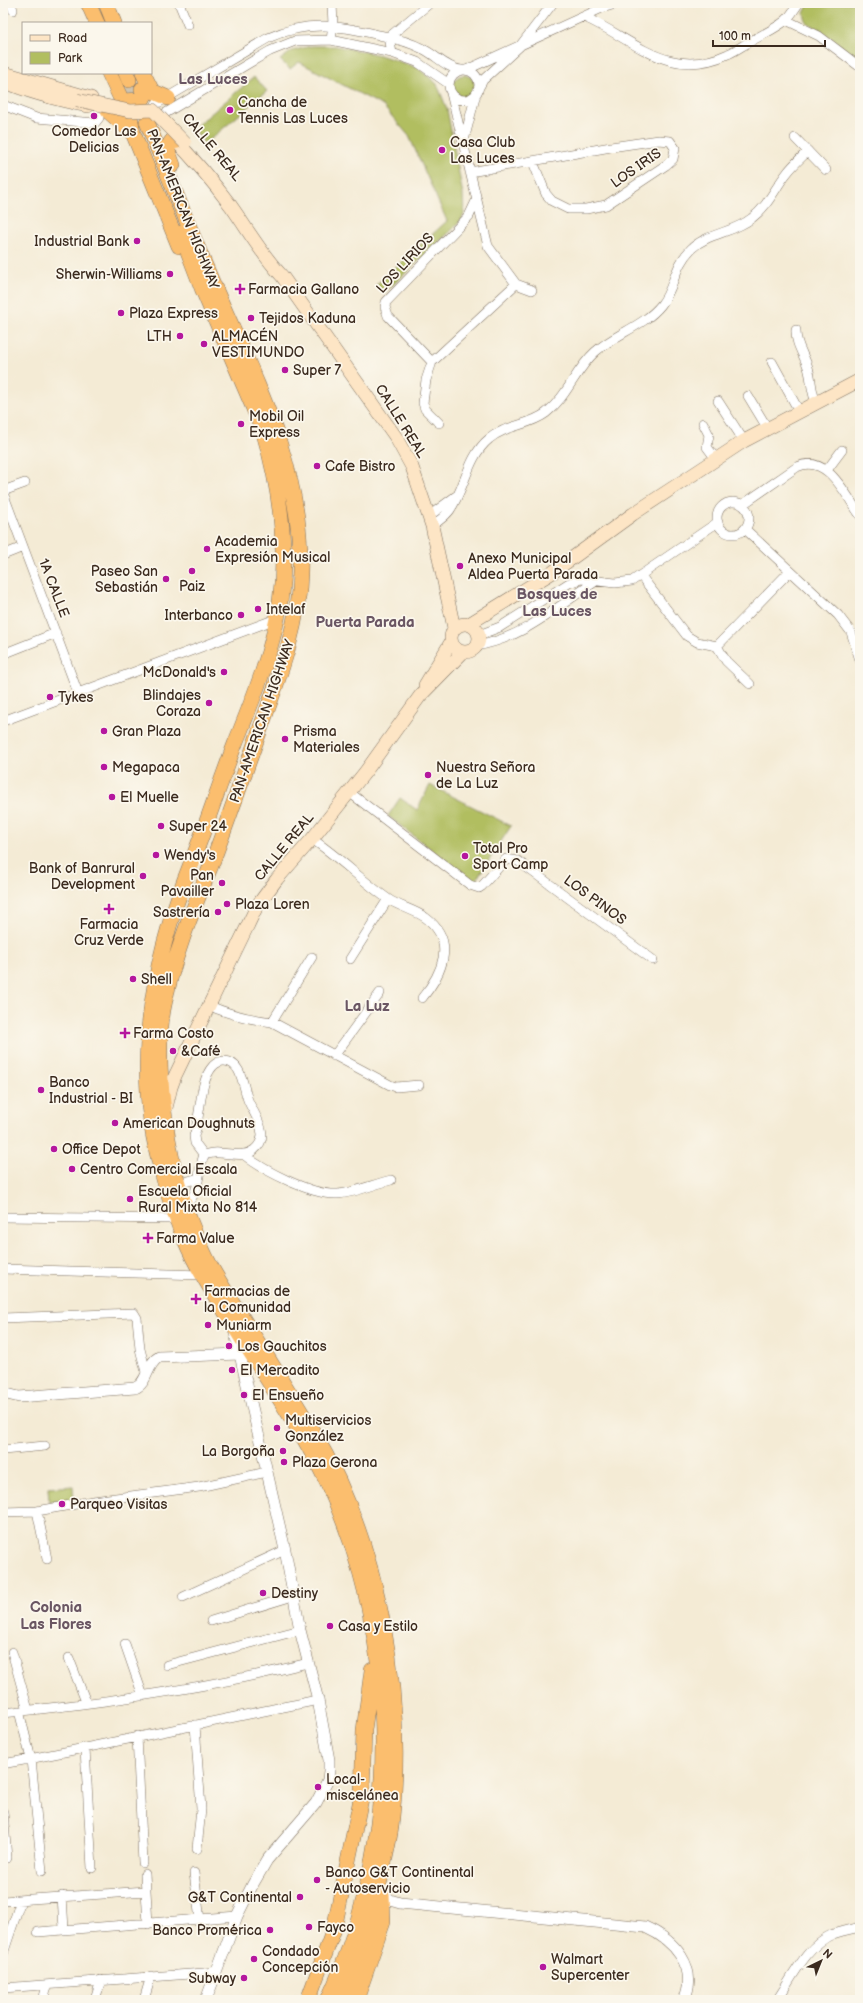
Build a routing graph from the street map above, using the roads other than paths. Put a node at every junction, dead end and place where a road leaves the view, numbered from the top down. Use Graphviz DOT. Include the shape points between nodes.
graph roads {
  1 [pos="80,3"];
  2 [pos="88,3"];
  3 [pos="179,3"];
  4 [pos="332,3"];
  5 [pos="430,3"];
  6 [pos="553,3"];
  7 [pos="619,3"];
  8 [pos="799,3"];
  9 [pos="104,10"];
  10 [pos="584,17"];
  11 [pos="786,20"];
  12 [pos="88,22"];
  13 [pos="96,22"];
  14 [pos="113,22"];
  15 [pos="119,22"];
  16 [pos="188,25"];
  17 [pos="333,25"];
  18 [pos="389,37"];
  19 [pos="331,40"];
  20 [pos="520,46"];
  21 [pos="392,53"];
  22 [pos="860,67"];
  23 [pos="463,70"];
  24 [pos="3,73"];
  25 [pos="143,74"];
  26 [pos="3,77"];
  27 [pos="3,81"];
  28 [pos="195,81"];
  29 [pos="449,84"];
  30 [pos="116,86"];
  31 [pos="477,91"];
  32 [pos="203,92"];
  33 [pos="451,93"];
  34 [pos="3,105"];
  35 [pos="144,111"];
  36 [pos="795,138"];
  37 [pos="181,142"];
  38 [pos="463,145"];
  39 [pos="808,151"];
  40 [pos="533,162"];
  41 [pos="826,170"];
  42 [pos="470,172"];
  43 [pos="477,199"];
  44 [pos="460,224"];
  45 [pos="483,228"];
  46 [pos="282,276"];
  47 [pos="204,277"];
  48 [pos="516,284"];
  49 [pos="532,290"];
  50 [pos="796,330"];
  51 [pos="432,362"];
  52 [pos="772,362"];
  53 [pos="860,380"];
  54 [pos="748,396"];
  55 [pos="718,401"];
  56 [pos="816,402"];
  57 [pos="799,411"];
  58 [pos="439,423"];
  59 [pos="703,423"];
  60 [pos="768,429"];
  61 [pos="744,441"];
  62 [pos="842,450"];
  63 [pos="716,459"];
  64 [pos="827,470"];
  65 [pos="25,483"];
  66 [pos="3,492"];
  67 [pos="742,505"];
  68 [pos="860,514"];
  69 [pos="431,521"];
  70 [pos="718,522"];
  71 [pos="745,529"];
  72 [pos="23,547"];
  73 [pos="3,555"];
  74 [pos="790,571"];
  75 [pos="641,576"];
  76 [pos="596,581"];
  77 [pos="450,608"];
  78 [pos="276,619"];
  79 [pos="454,628"];
  80 [pos="476,631"];
  81 [pos="856,631"];
  82 [pos="56,633"];
  83 [pos="451,642"];
  84 [pos="717,646"];
  85 [pos="463,652"];
  86 [pos="3,654"];
  87 [pos="860,660"];
  88 [pos="750,684"];
  89 [pos="78,693"];
  90 [pos="420,696"];
  91 [pos="3,721"];
  92 [pos="349,792"];
  93 [pos="312,839"];
  94 [pos="388,899"];
  95 [pos="312,958"];
  96 [pos="350,959"];
  97 [pos="653,960"];
  98 [pos="380,992"];
  99 [pos="422,998"];
  100 [pos="208,1005"];
  101 [pos="272,1022"];
  102 [pos="334,1056"];
  103 [pos="160,1072"];
  104 [pos="175,1076"];
  105 [pos="418,1085"];
  106 [pos="165,1124"];
  107 [pos="243,1154"];
  108 [pos="204,1155"];
  109 [pos="198,1178"];
  110 [pos="391,1180"];
  111 [pos="179,1184"];
  112 [pos="185,1204"];
  113 [pos="3,1217"];
  114 [pos="177,1220"];
  115 [pos="3,1269"];
  116 [pos="202,1274"];
  117 [pos="3,1318"];
  118 [pos="247,1356"];
  119 [pos="146,1372"];
  120 [pos="3,1393"];
  121 [pos="45,1446"];
  122 [pos="3,1450"];
  123 [pos="267,1472"];
  124 [pos="37,1511"];
  125 [pos="3,1512"];
  126 [pos="285,1550"];
  127 [pos="47,1559"];
  128 [pos="293,1596"];
  129 [pos="183,1597"];
  130 [pos="211,1622"];
  131 [pos="300,1630"];
  132 [pos="125,1644"];
  133 [pos="376,1648"];
  134 [pos="12,1652"];
  135 [pos="69,1658"];
  136 [pos="308,1663"];
  137 [pos="167,1664"];
  138 [pos="143,1696"];
  139 [pos="318,1700"];
  140 [pos="86,1702"];
  141 [pos="28,1710"];
  142 [pos="18,1711"];
  143 [pos="3,1713"];
  144 [pos="195,1725"];
  145 [pos="138,1736"];
  146 [pos="85,1749"];
  147 [pos="31,1759"];
  148 [pos="3,1764"];
  149 [pos="3,1812"];
  150 [pos="197,1849"];
  151 [pos="6,1858"];
  152 [pos="143,1863"];
  153 [pos="92,1868"];
  154 [pos="42,1871"];
  155 [pos="194,1873"];
  156 [pos="145,1874"];
  157 [pos="381,1885"];
  158 [pos="146,1891"];
  159 [pos="62,1896"];
  160 [pos="21,1900"];
  161 [pos="3,1901"];
  162 [pos="400,1903"];
  163 [pos="383,1915"];
  164 [pos="237,1916"];
  165 [pos="200,1920"];
  166 [pos="148,1924"];
  167 [pos="860,1927"];
  168 [pos="64,1929"];
  169 [pos="38,1932"];
  170 [pos="3,1952"];
  171 [pos="217,1972"];
  172 [pos="151,1976"];
  173 [pos="101,1980"];
  174 [pos="47,1986"];
  175 [pos="3,1988"];
  176 [pos="43,2000"];
  177 [pos="95,2000"];
  178 [pos="144,2000"];
  179 [pos="206,2000"];
  180 [pos="308,2000"];
  181 [pos="331,2000"];
  182 [pos="356,2000"];
  183 [pos="684,2000"];
  184 [pos="777,2000"];
  1 -- 12 [label="highway"];
  2 -- 13 [label="highway"];
  3 -- 16 [label="street"];
  4 -- 17 [label="street"];
  5 -- 18 [label="street"];
  6 -- 20 [label="street"];
  7 -- 10 [label="street"];
  8 -- 11 [label="street"];
  9 -- 14 [label="highway"];
  9 -- 15 [label="highway"];
  10 -- 11 [label="street" via="650,54 677,62 697,63 728,55"];
  10 -- 20 [label="street"];
  11 -- 22 [label="street" via="819,36"];
  17 -- 18 [label="street"];
  17 -- 19 [label="street"];
  17 -- 28 [label="street" via="302,26 286,30"];
  18 -- 21 [label="street"];
  18 -- 23 [label="street" via="423,49 450,66"];
  19 -- 21 [label="street"];
  19 -- 32 [label="street" via="284,45"];
  20 -- 23 [label="street"];
  20 -- 31 [label="street" via="483,80"];
  21 -- 29 [label="street" via="418,62"];
  23 -- 29 [label="street" via="452,75"];
  23 -- 31 [label="street" via="475,74 479,84"];
  24 -- 30 [label="main road" via="67,92"];
  25 -- 35 [label="highway" via="152,91"];
  26 -- 37 [label="main road, bridge" via="77,100 130,111 153,110"];
  27 -- 30 [label="main road" via="59,100"];
  28 -- 32 [label="street"];
  28 -- 35 [label="street"];
  29 -- 33 [label="street"];
  30 -- 34 [label="street" via="95,123 36,118"];
  30 -- 35 [label="highway, PAN-AMERICAN HIGHWAY"];
  30 -- 35 [label="highway"];
  30 -- 35 [label="highway" via="122,101"];
  31 -- 33 [label="street" via="463,100"];
  31 -- 38 [label="street"];
  32 -- 35 [label="street"];
  33 -- 38 [label="street"];
  35 -- 37 [label="main road, CALLE REAL"];
  35 -- 46 [label="main road, CALLE REAL" via="217,175 273,256"];
  35 -- 47 [label="highway, PAN-AMERICAN HIGHWAY"];
  36 -- 39 [label="street"];
  37 -- 46 [label="main road" via="223,188"];
  37 -- 47 [label="highway" via="171,142 167,149 196,228"];
  38 -- 42 [label="street"];
  39 -- 41 [label="street"];
  39 -- 69 [label="street" via="788,172 762,210 731,230 706,239 691,248 680,263 668,294 658,309 594,353 581,367 565,394 547,412 531,422 488,439 481,447 445,516"];
  40 -- 40 [label="street, LOS IRIS" via="552,202 568,209 586,209 606,205 666,165 673,159 675,148 670,141 659,140"];
  40 -- 42 [label="street, LOS IRIS"];
  42 -- 43 [label="street"];
  43 -- 44 [label="street, LOS LIRIOS" via="469,216"];
  43 -- 45 [label="street"];
  44 -- 45 [label="street" via="473,221"];
  44 -- 51 [label="street, LOS LIRIOS" via="388,298 385,307 388,316"];
  45 -- 48 [label="street" via="488,246"];
  46 -- 69 [label="main road, CALLE REAL" via="395,436 412,467"];
  47 -- 78 [label="highway, PAN-AMERICAN HIGHWAY" via="270,452 282,551 281,594"];
  47 -- 103 [label="highway, PAN-AMERICAN HIGHWAY" via="269,412 282,449 297,517 300,576 293,628 280,677 193,909 171,976 163,1010 158,1054"];
  48 -- 49 [label="street"];
  48 -- 51 [label="street"];
  50 -- 56 [label="street" via="796,342 808,366 811,392"];
  51 -- 58 [label="street" via="423,403"];
  52 -- 57 [label="street"];
  53 -- 56 [label="main road"];
  54 -- 60 [label="street"];
  55 -- 61 [label="street"];
  56 -- 57 [label="main road"];
  57 -- 60 [label="main road"];
  59 -- 63 [label="street" via="709,435 707,447"];
  60 -- 61 [label="main road"];
  61 -- 63 [label="main road"];
  62 -- 64 [label="street"];
  63 -- 80 [label="main road" via="509,599"];
  64 -- 67 [label="street" via="814,464 801,465"];
  64 -- 68 [label="street"];
  65 -- 66 [label="street"];
  66 -- 72 [label="street, 1A CALLE"];
  67 -- 70 [label="street" via="733,502 724,505 718,513"];
  67 -- 71 [label="street" via="748,514"];
  69 -- 77 [label="main road, CALLE REAL"];
  70 -- 71 [label="street" via="720,527 729,533"];
  70 -- 75 [label="street"];
  71 -- 74 [label="street"];
  72 -- 73 [label="street"];
  72 -- 82 [label="street, 1A CALLE"];
  74 -- 81 [label="street"];
  74 -- 84 [label="street"];
  75 -- 76 [label="street" via="624,582"];
  75 -- 84 [label="street" via="687,636 698,642"];
  76 -- 80 [label="street" via="581,579 569,583 500,628"];
  76 -- 80 [label="street" via="534,624 497,641"];
  77 -- 79 [label="main road, CALLE REAL"];
  77 -- 80 [label="main road" via="458,618 467,620"];
  78 -- 89 [label="street"];
  78 -- 114 [label="highway, PAN-AMERICAN HIGHWAY" via="260,679 174,907 154,987 148,1054 150,1117"];
  79 -- 80 [label="main road" via="461,624"];
  79 -- 83 [label="main road"];
  80 -- 85 [label="main road" via="470,651"];
  81 -- 87 [label="street"];
  82 -- 86 [label="street"];
  82 -- 89 [label="street, 1A CALLE"];
  83 -- 85 [label="main road"];
  83 -- 90 [label="main road, CALLE REAL" via="428,678"];
  84 -- 88 [label="street" via="726,661"];
  85 -- 90 [label="main road, CALLE REAL"];
  89 -- 91 [label="street"];
  90 -- 92 [label="main road, CALLE REAL"];
  92 -- 93 [label="main road, CALLE REAL"];
  92 -- 97 [label="street, LOS PINOS" via="470,885 479,888 482,886 506,859 518,861"];
  93 -- 94 [label="street"];
  93 -- 100 [label="main road, CALLE REAL" via="257,906"];
  94 -- 96 [label="street"];
  94 -- 99 [label="street" via="425,917 433,924 444,946 440,970"];
  95 -- 101 [label="street"];
  98 -- 102 [label="street"];
  100 -- 101 [label="street" via="243,1018"];
  100 -- 104 [label="main road, CALLE REAL"];
  101 -- 102 [label="street"];
  102 -- 105 [label="street" via="390,1085"];
  103 -- 104 [label="main road"];
  103 -- 106 [label="highway, PAN-AMERICAN HIGHWAY"];
  104 -- 106 [label="main road, CALLE REAL" via="168,1096"];
  106 -- 111 [label="highway, PAN-AMERICAN HIGHWAY"];
  107 -- 108 [label="street" via="217,1152"];
  107 -- 108 [label="street" via="253,1151 258,1146 262,1134 238,1069 226,1061 213,1066 204,1083 194,1143"];
  107 -- 110 [label="street" via="268,1171 321,1193 338,1194"];
  108 -- 109 [label="street"];
  109 -- 111 [label="street"];
  109 -- 112 [label="street" via="196,1192"];
  111 -- 112 [label="highway, PAN-AMERICAN HIGHWAY"];
  112 -- 157 [label="highway, PAN-AMERICAN HIGHWAY" via="194,1231 220,1283 316,1435 336,1473 367,1555 388,1650 393,1709 392,1812"];
  113 -- 114 [label="street"];
  114 -- 116 [label="highway, PAN-AMERICAN HIGHWAY"];
  115 -- 116 [label="street"];
  116 -- 118 [label="highway, PAN-AMERICAN HIGHWAY" via="233,1324"];
  117 -- 119 [label="street" via="134,1313"];
  118 -- 119 [label="street" via="159,1357"];
  118 -- 123 [label="street"];
  118 -- 133 [label="highway, PAN-AMERICAN HIGHWAY" via="305,1441 327,1481 356,1557"];
  119 -- 120 [label="street" via="141,1385 135,1388 19,1397"];
  121 -- 122 [label="street"];
  123 -- 124 [label="street" via="199,1487"];
  123 -- 126 [label="street"];
  124 -- 125 [label="street"];
  124 -- 127 [label="street"];
  126 -- 128 [label="street"];
  126 -- 129 [label="street"];
  128 -- 130 [label="street"];
  128 -- 131 [label="street"];
  131 -- 136 [label="street"];
  131 -- 137 [label="street"];
  132 -- 138 [label="street"];
  133 -- 180 [label="highway" via="364,1730 362,1794 334,1930"];
  133 -- 181 [label="highway, PAN-AMERICAN HIGHWAY" via="383,1766 378,1827 358,1918"];
  134 -- 141 [label="street"];
  135 -- 140 [label="street"];
  136 -- 138 [label="street" via="244,1679"];
  136 -- 139 [label="street"];
  138 -- 140 [label="street"];
  139 -- 144 [label="street"];
  139 -- 164 [label="street" via="329,1760 328,1780 316,1803 264,1865"];
  140 -- 141 [label="street"];
  141 -- 142 [label="street"];
  142 -- 143 [label="street"];
  142 -- 147 [label="street"];
  144 -- 145 [label="street"];
  144 -- 150 [label="street" via="201,1809"];
  145 -- 146 [label="street"];
  145 -- 152 [label="street"];
  146 -- 147 [label="street"];
  146 -- 153 [label="street"];
  147 -- 148 [label="street"];
  147 -- 154 [label="street"];
  149 -- 151 [label="street"];
  155 -- 165 [label="street"];
  156 -- 158 [label="street"];
  157 -- 162 [label="street" via="390,1900"];
  157 -- 163 [label="highway"];
  157 -- 181 [label="highway, PAN-AMERICAN HIGHWAY" via="363,1949"];
  158 -- 159 [label="street"];
  158 -- 166 [label="street"];
  159 -- 160 [label="street"];
  159 -- 168 [label="street"];
  160 -- 161 [label="street"];
  160 -- 170 [label="street"];
  162 -- 163 [label="street"];
  162 -- 183 [label="street" via="645,1928 666,1939 684,1959 689,1979"];
  163 -- 182 [label="highway" via="380,1933"];
  164 -- 165 [label="street"];
  164 -- 171 [label="street"];
  165 -- 166 [label="street"];
  166 -- 168 [label="street"];
  167 -- 184 [label="street" via="832,1934 822,1941 803,1960"];
  168 -- 169 [label="street"];
  171 -- 172 [label="street"];
  171 -- 179 [label="street"];
  172 -- 173 [label="street"];
  172 -- 178 [label="street"];
  173 -- 174 [label="street"];
  173 -- 177 [label="street"];
  174 -- 175 [label="street"];
  174 -- 176 [label="street"];
}
